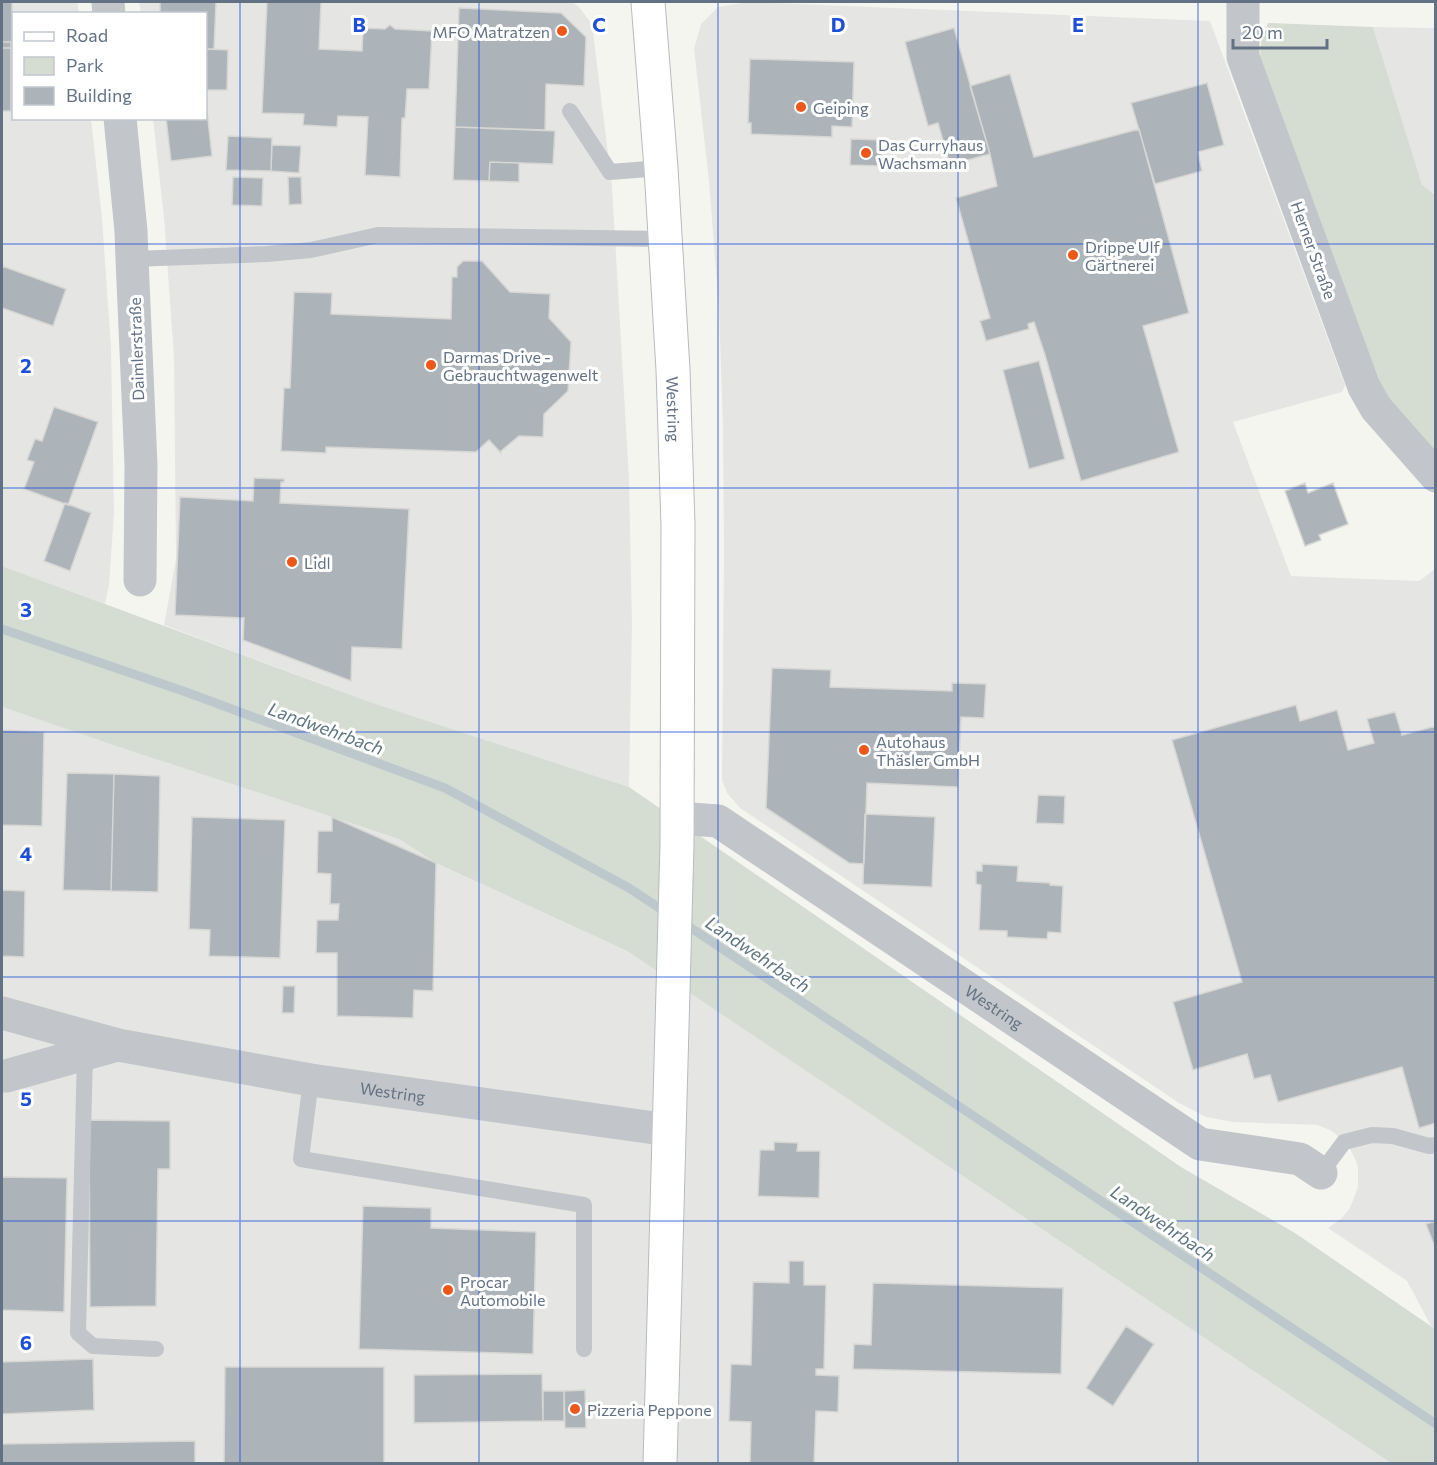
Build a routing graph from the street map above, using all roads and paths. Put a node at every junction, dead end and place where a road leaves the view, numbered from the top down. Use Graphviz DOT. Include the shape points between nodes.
graph roads {
  1 [pos="648,2"];
  2 [pos="1243,2"];
  3 [pos="570,111"];
  4 [pos="120,120"];
  5 [pos="661,168"];
  6 [pos="664,239"];
  7 [pos="132,259"];
  8 [pos="1436,476"];
  9 [pos="140,580"];
  10 [pos="677,831"];
  11 [pos="2,1013"];
  12 [pos="118,1045"];
  13 [pos="85,1054"];
  14 [pos="2,1076"];
  15 [pos="311,1080"];
  16 [pos="669,1130"];
  17 [pos="1436,1145"];
  18 [pos="1321,1173"];
  19 [pos="156,1349"];
  20 [pos="584,1349"];
  21 [pos="660,1464"];
  1 -- 5 [label="main road, Westring"];
  2 -- 8 [label="street, Herner Straße" via="1243,57 1364,387 1376,408"];
  3 -- 5 [label="lane" via="610,172"];
  4 -- 7 [label="street, Daimlerstraße"];
  5 -- 6 [label="main road, Westring"];
  6 -- 7 [label="lane" via="378,235 311,250"];
  6 -- 10 [label="main road, Westring" via="678,525"];
  7 -- 9 [label="street, Daimlerstraße" via="141,465"];
  10 -- 16 [label="main road, Westring"];
  10 -- 18 [label="street, Westring" via="718,821 1200,1144 1300,1159"];
  11 -- 12 [label="street, Westring"];
  12 -- 13 [label="street, Westring"];
  12 -- 15 [label="street, Westring"];
  13 -- 14 [label="street, Westring"];
  13 -- 19 [label="lane" via="78,1333 93,1346"];
  15 -- 16 [label="street, Westring"];
  15 -- 20 [label="lane" via="301,1159 584,1205"];
  16 -- 21 [label="main road, Westring"];
  17 -- 18 [label="lane" via="1372,1135 1344,1142"];
}
